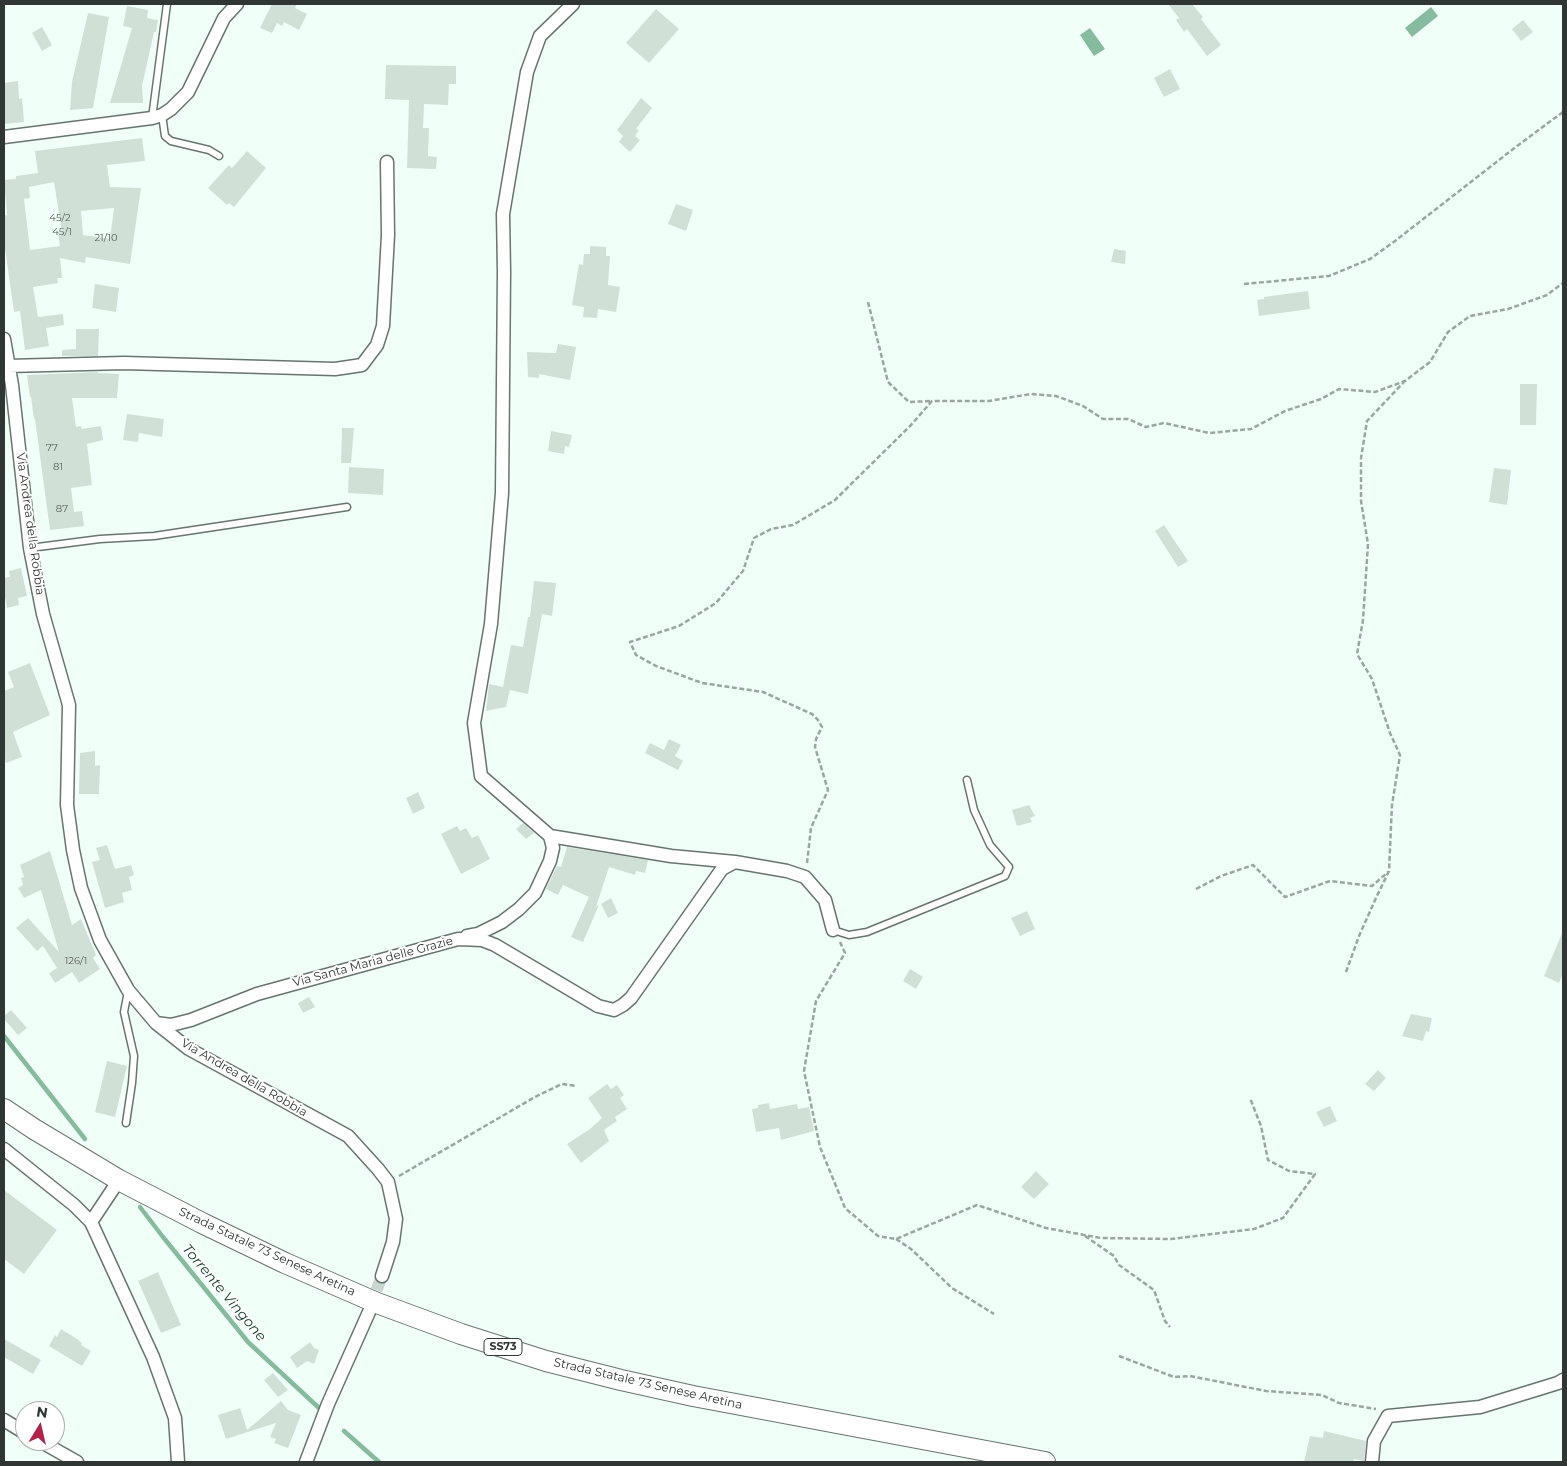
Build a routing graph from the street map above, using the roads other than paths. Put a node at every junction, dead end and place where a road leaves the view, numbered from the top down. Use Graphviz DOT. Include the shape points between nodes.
graph roads {
  1 [pos="167,4"];
  2 [pos="237,4"];
  3 [pos="573,4"];
  4 [pos="157,116"];
  5 [pos="4,137"];
  6 [pos="220,156"];
  7 [pos="387,162"];
  8 [pos="4,339"];
  9 [pos="8,366"];
  10 [pos="347,507"];
  11 [pos="30,548"];
  12 [pos="967,780"];
  13 [pos="550,836"];
  14 [pos="735,862"];
  15 [pos="834,930"];
  16 [pos="458,938"];
  17 [pos="128,990"];
  18 [pos="156,1023"];
  19 [pos="4,1109"];
  20 [pos="126,1123"];
  21 [pos="4,1149"];
  22 [pos="119,1180"];
  23 [pos="91,1222"];
  24 [pos="382,1276"];
  25 [pos="369,1312"];
  26 [pos="1563,1380"];
  27 [pos="4,1420"];
  28 [pos="15,1426"];
  29 [pos="58,1451"];
  30 [pos="77,1462"];
  31 [pos="178,1462"];
  32 [pos="306,1462"];
  33 [pos="1045,1462"];
  34 [pos="1372,1462"];
  1 -- 4 [label="lane"];
  2 -- 4 [label="street" via="224,18 188,92 171,109"];
  3 -- 13 [label="street" via="540,36 527,72 502,214 502,493 492,624 474,723 481,776"];
  4 -- 5 [label="street"];
  4 -- 6 [label="lane" via="165,136 171,141 209,150"];
  7 -- 9 [label="street" via="388,235 383,326 378,345 362,365 335,369 124,362"];
  8 -- 9 [label="street, Via Andrea della Robbia"];
  9 -- 11 [label="street, Via Andrea della Robbia"];
  10 -- 11 [label="lane" via="154,536"];
  11 -- 17 [label="street, Via Andrea della Robbia" via="43,614 69,704 67,805 81,888 100,940"];
  12 -- 15 [label="lane" via="974,810 990,845 1010,867 1005,876 867,932 849,935"];
  13 -- 14 [label="street" via="671,856"];
  13 -- 16 [label="street" via="553,848 550,861 535,893 502,922 478,934"];
  14 -- 15 [label="street" via="805,877 825,900"];
  14 -- 16 [label="street, Via Santa Maria delle Grazie" via="722,869 631,998 614,1010 598,1006 495,945"];
  16 -- 18 [label="street, Via Santa Maria delle Grazie" via="257,994 191,1020"];
  17 -- 18 [label="street, Via Andrea della Robbia"];
  17 -- 20 [label="lane" via="124,1012 134,1056"];
  18 -- 24 [label="street, Via Andrea della Robbia" via="189,1049 348,1136 378,1169 388,1182 396,1219 393,1242"];
  19 -- 22 [label="main road, Strada Statale 73 Senese Aretina / SS73"];
  21 -- 23 [label="street"];
  22 -- 23 [label="street"];
  22 -- 33 [label="main road, Strada Statale 73 Senese Aretina / SS73" via="285,1263 377,1303 461,1334 546,1360 693,1396"];
  23 -- 31 [label="street" via="152,1357 175,1418"];
  25 -- 32 [label="street"];
  26 -- 34 [label="street" via="1480,1407 1388,1416 1374,1441"];
  27 -- 28 [label="street"];
  29 -- 30 [label="street"];
}
